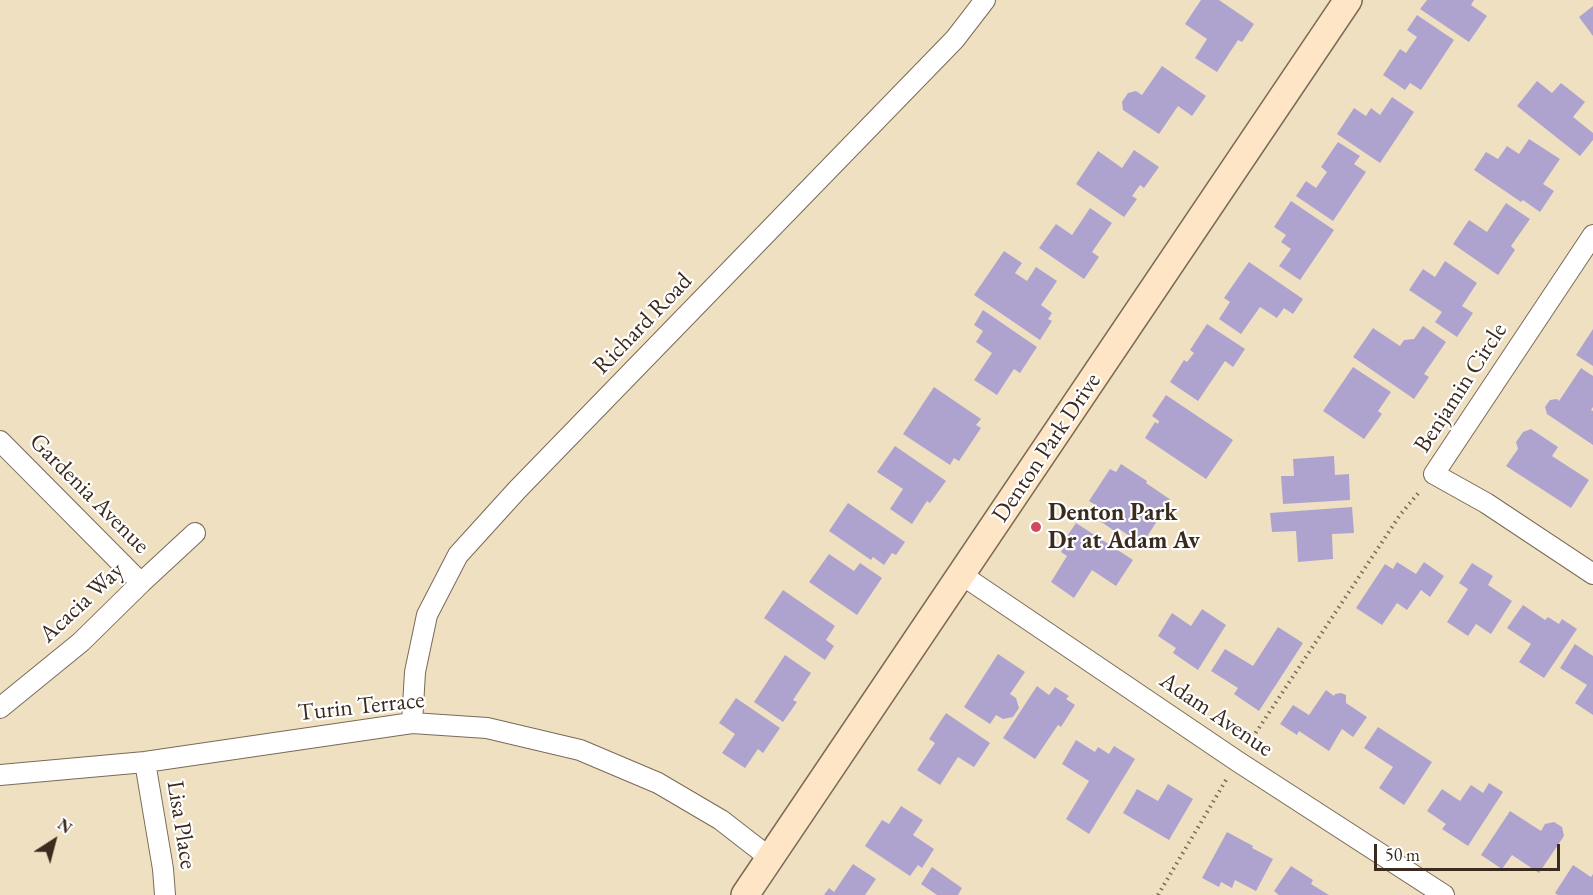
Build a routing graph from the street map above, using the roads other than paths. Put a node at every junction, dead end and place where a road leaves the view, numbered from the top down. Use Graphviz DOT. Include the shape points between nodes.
graph roads {
  1 [pos="984,0"];
  2 [pos="1348,0"];
  3 [pos="1593,235"];
  4 [pos="0,441"];
  5 [pos="195,533"];
  6 [pos="1593,574"];
  7 [pos="962,575"];
  8 [pos="141,583"];
  9 [pos="0,708"];
  10 [pos="412,723"];
  11 [pos="145,762"];
  12 [pos="0,776"];
  13 [pos="770,858"];
  14 [pos="165,895"];
  15 [pos="745,895"];
  16 [pos="1444,895"];
  1 -- 10 [label="street, Richard Road" via="955,39 458,555 427,615 415,672"];
  2 -- 7 [label="main road, Denton Park Drive"];
  3 -- 6 [label="street, Benjamin Circle" via="1434,474 1486,503"];
  4 -- 8 [label="street, Gardenia Avenue"];
  5 -- 8 [label="street, Acacia Way"];
  7 -- 13 [label="main road, Denton Park Drive"];
  7 -- 16 [label="street, Adam Avenue"];
  8 -- 9 [label="street, Acacia Way" via="81,642"];
  10 -- 11 [label="street, Turin Terrace"];
  10 -- 13 [label="street, Turin Terrace" via="487,728 580,750 658,783 721,820"];
  11 -- 12 [label="street, Turin Terrace"];
  11 -- 14 [label="street, Lisa Place"];
  13 -- 15 [label="main road, Denton Park Drive"];
}
